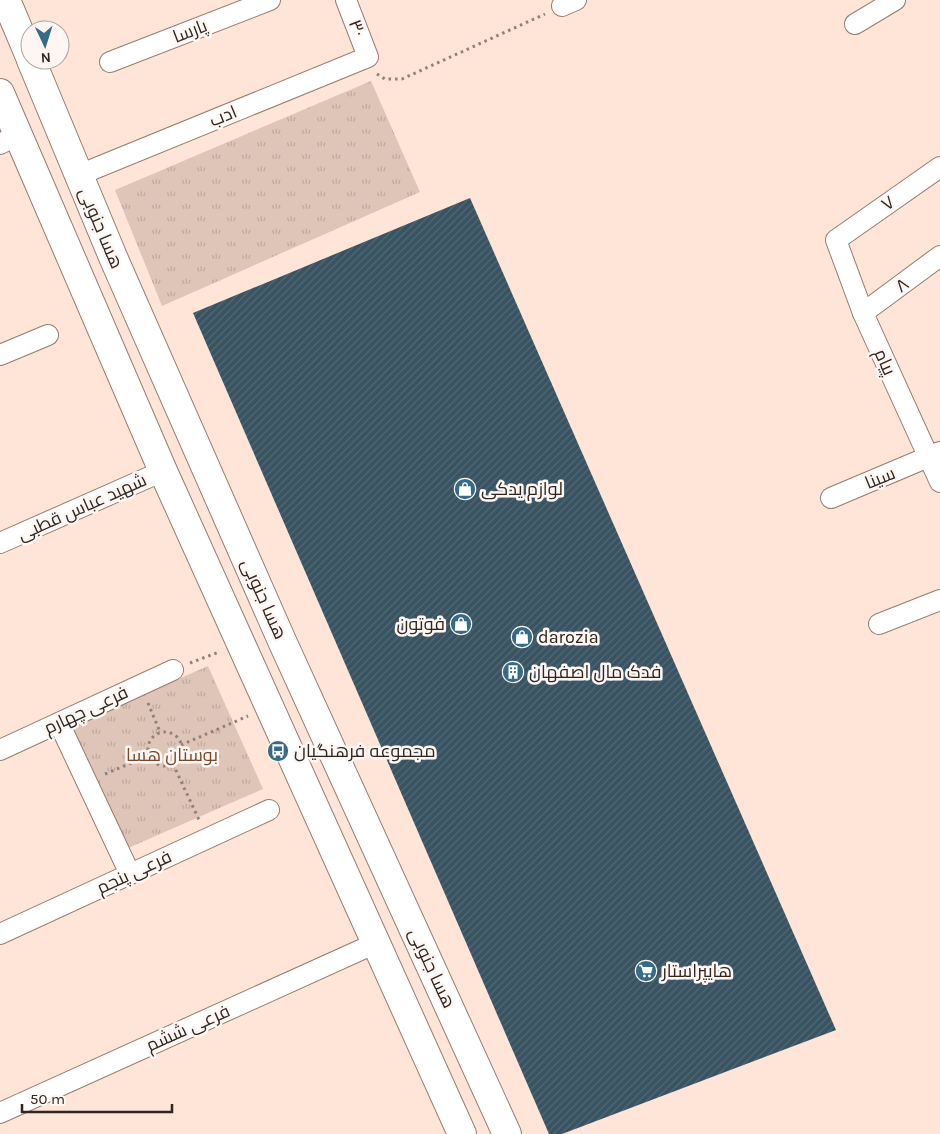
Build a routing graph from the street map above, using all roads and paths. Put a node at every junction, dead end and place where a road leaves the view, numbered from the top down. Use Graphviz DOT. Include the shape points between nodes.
graph roads {
  1 [pos="6,0"];
  2 [pos="270,0"];
  3 [pos="346,0"];
  4 [pos="895,0"];
  5 [pos="569,3"];
  6 [pos="855,24"];
  7 [pos="20,32"];
  8 [pos="368,57"];
  9 [pos="110,62"];
  10 [pos="36,70"];
  11 [pos="0,93"];
  12 [pos="9,140"];
  13 [pos="940,167"];
  14 [pos="79,175"];
  15 [pos="836,240"];
  16 [pos="940,256"];
  17 [pos="863,313"];
  18 [pos="48,335"];
  19 [pos="0,354"];
  20 [pos="934,455"];
  21 [pos="163,471"];
  22 [pos="940,482"];
  23 [pos="831,498"];
  24 [pos="0,543"];
  25 [pos="940,600"];
  26 [pos="879,624"];
  27 [pos="282,641"];
  28 [pos="244,649"];
  29 [pos="173,670"];
  30 [pos="147,701"];
  31 [pos="234,722"];
  32 [pos="59,723"];
  33 [pos="160,732"];
  34 [pos="2,743"];
  35 [pos="182,745"];
  36 [pos="148,756"];
  37 [pos="174,764"];
  38 [pos="104,775"];
  39 [pos="269,810"];
  40 [pos="198,818"];
  41 [pos="130,874"];
  42 [pos="0,934"];
  43 [pos="376,943"];
  44 [pos="0,1113"];
  45 [pos="462,1134"];
  46 [pos="508,1134"];
  1 -- 7 [label="main road, هسا جنوبی"];
  2 -- 9 [label="street, پارسا"];
  3 -- 8 [label="street, ۳۰"];
  4 -- 6 [label="street"];
  5 -- 8 [label="path" via="402,79 385,79 374,72"];
  8 -- 14 [label="street, ادب"];
  10 -- 14 [label="main road, هسا جنوبی"];
  11 -- 12 [label="main road"];
  12 -- 21 [label="main road"];
  13 -- 15 [label="street, ۷"];
  14 -- 27 [label="main road, هسا جنوبی"];
  15 -- 17 [label="street, پیام"];
  16 -- 17 [label="street, ۸"];
  17 -- 20 [label="street, پیام"];
  18 -- 19 [label="street"];
  20 -- 22 [label="street, پیام"];
  20 -- 23 [label="street, سینا"];
  21 -- 24 [label="street, شهید عباس قطبی"];
  21 -- 28 [label="main road"];
  25 -- 26 [label="street"];
  27 -- 28 [label="main road"];
  27 -- 46 [label="main road, هسا جنوبی"];
  28 -- 29 [label="path"];
  28 -- 43 [label="main road"];
  29 -- 32 [label="street, فرعی چهارم"];
  30 -- 33 [label="path"];
  31 -- 35 [label="path"];
  32 -- 34 [label="street, فرعی چهارم"];
  32 -- 41 [label="street"];
  33 -- 35 [label="path" via="171,732"];
  33 -- 36 [label="path" via="150,738"];
  35 -- 37 [label="path" via="181,755"];
  36 -- 37 [label="path" via="162,766"];
  36 -- 38 [label="path"];
  37 -- 40 [label="path"];
  39 -- 41 [label="street, فرعی پنجم"];
  41 -- 42 [label="street, فرعی پنجم"];
  43 -- 44 [label="street, فرعی ششم"];
  43 -- 45 [label="main road"];
}
